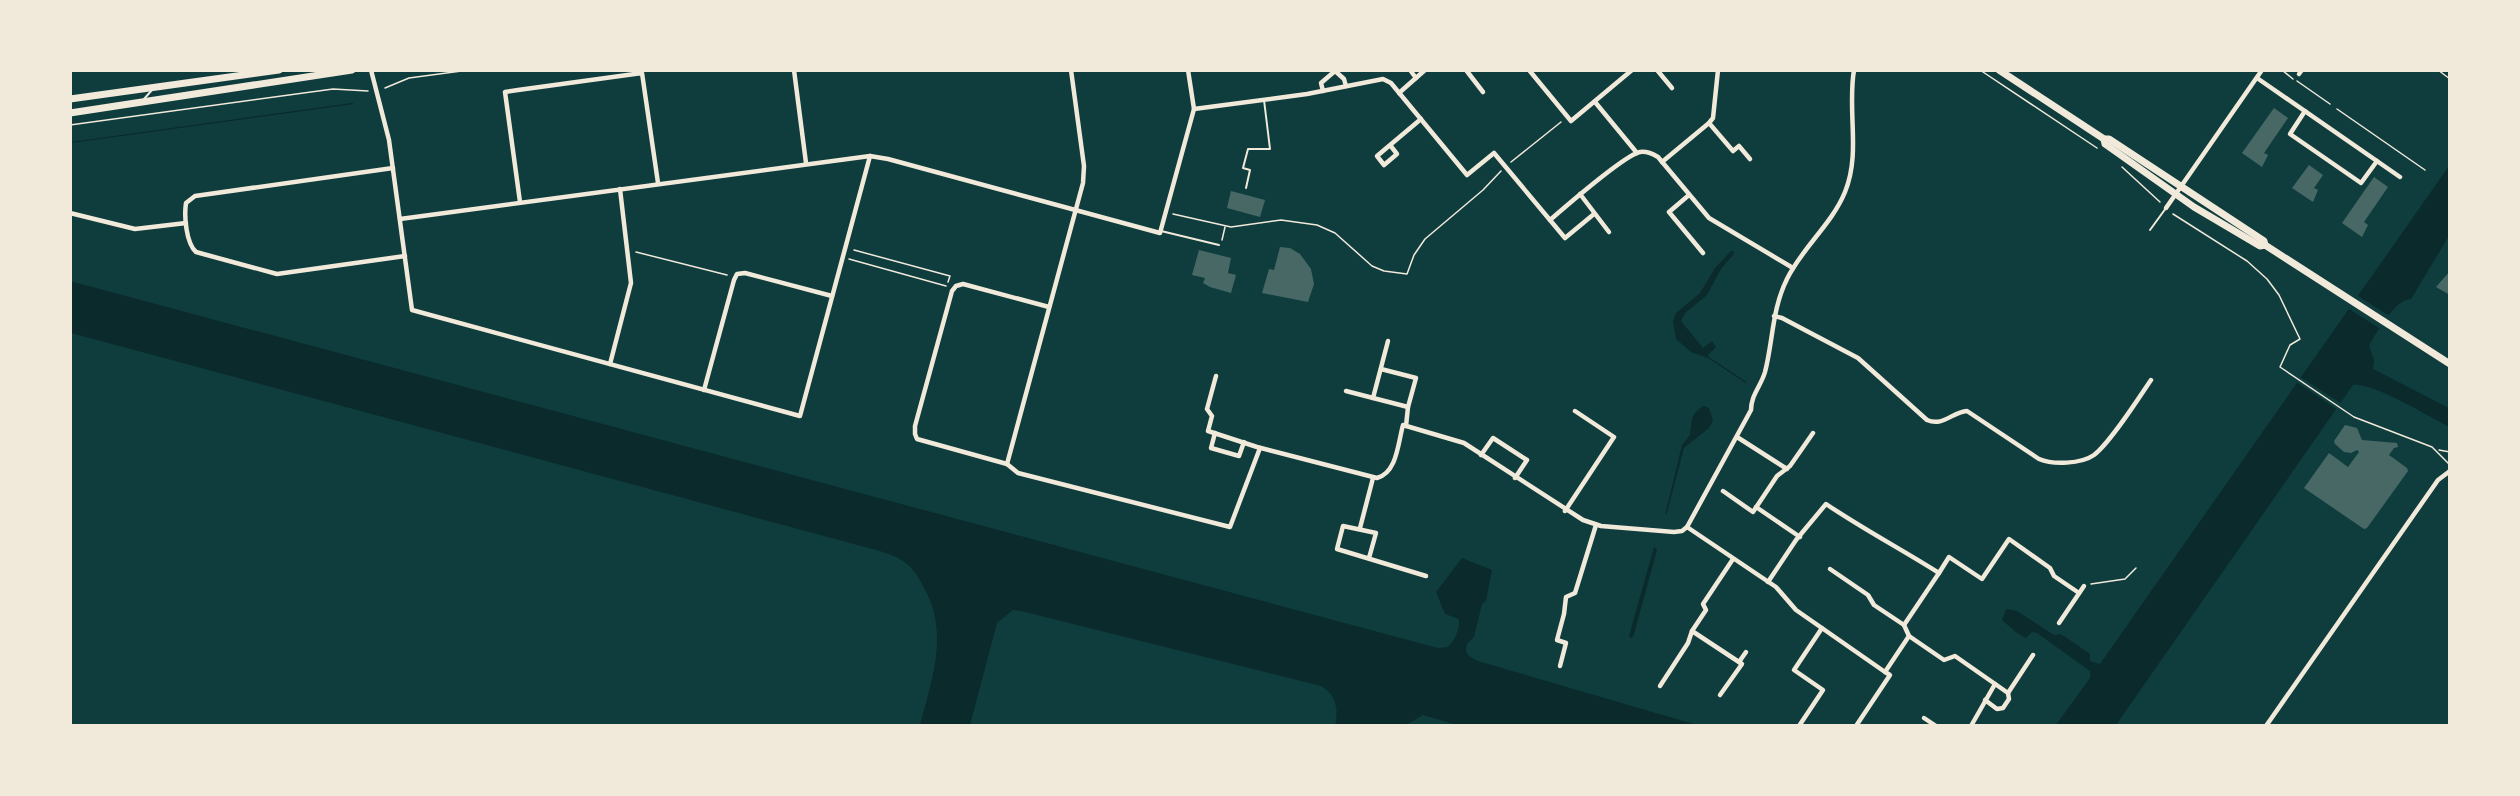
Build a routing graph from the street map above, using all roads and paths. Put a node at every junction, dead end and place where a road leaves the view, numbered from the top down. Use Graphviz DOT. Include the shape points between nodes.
graph roads {
  1 [pos="279,70"];
  2 [pos="352,70"];
  3 [pos="371,70"];
  4 [pos="469,70"];
  5 [pos="794,70"];
  6 [pos="1071,70"];
  7 [pos="1188,70"];
  8 [pos="1410,70"];
  9 [pos="1425,70"];
  10 [pos="1466,70"];
  11 [pos="1529,70"];
  12 [pos="1632,70"];
  13 [pos="1657,70"];
  14 [pos="1718,70"];
  15 [pos="1854,70"];
  16 [pos="1980,70"];
  17 [pos="1999,70"];
  18 [pos="2262,70"];
  19 [pos="2282,70"];
  20 [pos="2438,70"];
  21 [pos="1334,71"];
  22 [pos="1416,78"];
  23 [pos="2257,78"];
  24 [pos="2450,78"];
  25 [pos="1346,86"];
  26 [pos="157,87"];
  27 [pos="1672,88"];
  28 [pos="376,90"];
  29 [pos="1323,91"];
  30 [pos="1483,92"];
  31 [pos="1399,93"];
  32 [pos="70,99"];
  33 [pos="1264,100"];
  34 [pos="1595,102"];
  35 [pos="140,104"];
  36 [pos="2330,104"];
  37 [pos="2337,109"];
  38 [pos="1194,110"];
  39 [pos="2305,111"];
  40 [pos="70,113"];
  41 [pos="1421,119"];
  42 [pos="1563,121"];
  43 [pos="1709,123"];
  44 [pos="70,125"];
  45 [pos="2104,140"];
  46 [pos="1390,145"];
  47 [pos="2102,152"];
  48 [pos="1637,153"];
  49 [pos="870,156"];
  50 [pos="1750,159"];
  51 [pos="2377,161"];
  52 [pos="1662,162"];
  53 [pos="806,163"];
  54 [pos="1510,163"];
  55 [pos="2120,166"];
  56 [pos="393,168"];
  57 [pos="2425,170"];
  58 [pos="1501,171"];
  59 [pos="2400,177"];
  60 [pos="658,183"];
  61 [pos="2182,187"];
  62 [pos="1246,188"];
  63 [pos="620,189"];
  64 [pos="1580,194"];
  65 [pos="1689,195"];
  66 [pos="2176,195"];
  67 [pos="2159,201"];
  68 [pos="519,202"];
  69 [pos="1076,210"];
  70 [pos="2168,210"];
  71 [pos="70,213"];
  72 [pos="1169,213"];
  73 [pos="1594,214"];
  74 [pos="400,219"];
  75 [pos="1550,220"];
  76 [pos="186,223"];
  77 [pos="1225,226"];
  78 [pos="2150,230"];
  79 [pos="1161,231"];
  80 [pos="1609,232"];
  81 [pos="1220,243"];
  82 [pos="2265,245"];
  83 [pos="849,248"];
  84 [pos="633,252"];
  85 [pos="1704,253"];
  86 [pos="405,256"];
  87 [pos="846,258"];
  88 [pos="1793,268"];
  89 [pos="733,277"];
  90 [pos="832,296"];
  91 [pos="1049,307"];
  92 [pos="1774,316"];
  93 [pos="1388,341"];
  94 [pos="610,364"];
  95 [pos="2450,364"];
  96 [pos="1381,369"];
  97 [pos="1216,376"];
  98 [pos="2151,380"];
  99 [pos="704,390"];
  100 [pos="1346,391"];
  101 [pos="1373,398"];
  102 [pos="1408,407"];
  103 [pos="1575,411"];
  104 [pos="1406,426"];
  105 [pos="1215,433"];
  106 [pos="1813,433"];
  107 [pos="1737,437"];
  108 [pos="1244,442"];
  109 [pos="1260,448"];
  110 [pos="2438,450"];
  111 [pos="2450,452"];
  112 [pos="1481,454"];
  113 [pos="1007,464"];
  114 [pos="2449,465"];
  115 [pos="1787,469"];
  116 [pos="2450,471"];
  117 [pos="1373,478"];
  118 [pos="1515,478"];
  119 [pos="1723,491"];
  120 [pos="1756,507"];
  121 [pos="1565,511"];
  122 [pos="1596,525"];
  123 [pos="1687,527"];
  124 [pos="1360,528"];
  125 [pos="1800,537"];
  126 [pos="1370,558"];
  127 [pos="1733,559"];
  128 [pos="2136,568"];
  129 [pos="1830,569"];
  130 [pos="1939,573"];
  131 [pos="1426,576"];
  132 [pos="1768,582"];
  133 [pos="2084,586"];
  134 [pos="2079,593"];
  135 [pos="2059,623"];
  136 [pos="1904,625"];
  137 [pos="1822,628"];
  138 [pos="1692,631"];
  139 [pos="1909,636"];
  140 [pos="1746,652"];
  141 [pos="2033,655"];
  142 [pos="1739,662"];
  143 [pos="1560,666"];
  144 [pos="1885,672"];
  145 [pos="1995,684"];
  146 [pos="1660,686"];
  147 [pos="2008,693"];
  148 [pos="1720,696"];
  149 [pos="1985,700"];
  150 [pos="1924,718"];
  151 [pos="1799,726"];
  152 [pos="1856,726"];
  153 [pos="1936,726"];
  154 [pos="1971,726"];
  155 [pos="2266,726"];
  1 -- 26 [label="main road"];
  2 -- 35 [label="main road"];
  3 -- 28 [label="street"];
  4 -- 28 [label="path" via="409,78"];
  5 -- 53 [label="street"];
  6 -- 69 [label="street" via="1084,172"];
  7 -- 38 [label="street"];
  8 -- 22 [label="street"];
  9 -- 22 [label="street"];
  10 -- 30 [label="street"];
  11 -- 34 [label="street" via="1571,121"];
  12 -- 34 [label="street"];
  13 -- 27 [label="street"];
  14 -- 43 [label="street" via="1713,118"];
  15 -- 88 [label="street" via="1854,160 1849,181 1842,199"];
  16 -- 47 [label="path"];
  17 -- 45 [label="main road"];
  18 -- 23 [label="street"];
  19 -- 36 [label="path"];
  20 -- 24 [label="path"];
  21 -- 25 [label="street"];
  21 -- 29 [label="street" via="1321,83"];
  22 -- 31 [label="street"];
  23 -- 39 [label="street"];
  23 -- 61 [label="street"];
  25 -- 29 [label="street"];
  25 -- 31 [label="street" via="1383,79"];
  26 -- 32 [label="main road"];
  26 -- 35 [label="lane"];
  28 -- 44 [label="path" via="333,89"];
  28 -- 56 [label="street"];
  29 -- 33 [label="street"];
  31 -- 41 [label="street"];
  33 -- 38 [label="street"];
  33 -- 62 [label="lane" via="1270,149 1248,149 1243,168 1250,170"];
  34 -- 48 [label="street"];
  35 -- 40 [label="main road"];
  37 -- 57 [label="path"];
  38 -- 72 [label="street"];
  39 -- 51 [label="street"];
  39 -- 51 [label="street" via="2290,134 2361,183"];
  41 -- 46 [label="street"];
  41 -- 75 [label="street" via="1467,175 1494,153"];
  42 -- 54 [label="path"];
  43 -- 50 [label="street" via="1733,151 1739,146"];
  43 -- 52 [label="street"];
  45 -- 61 [label="main road" via="2109,139"];
  45 -- 66 [label="main road" via="2104,144"];
  46 -- 46 [label="street" via="1397,154 1384,165 1377,156"];
  48 -- 52 [label="street" via="1651,153"];
  48 -- 64 [label="street"];
  49 -- 53 [label="street"];
  49 -- 69 [label="street"];
  49 -- 90 [label="street"];
  51 -- 59 [label="street"];
  52 -- 65 [label="street"];
  53 -- 60 [label="street"];
  55 -- 67 [label="path"];
  56 -- 74 [label="street"];
  56 -- 76 [label="street" via="195,196 186,203"];
  58 -- 77 [label="path" via="1427,237 1407,274 1368,264 1335,233 1317,225 1281,220"];
  60 -- 63 [label="street"];
  60 -- 68 [label="street" via="642,73 585,80 505,92"];
  61 -- 66 [label="street"];
  61 -- 82 [label="main road"];
  63 -- 68 [label="street"];
  63 -- 94 [label="street" via="631,283"];
  64 -- 73 [label="street"];
  64 -- 75 [label="street"];
  65 -- 85 [label="street" via="1669,212"];
  65 -- 88 [label="street" via="1709,218"];
  66 -- 70 [label="street"];
  66 -- 82 [label="main road" via="2236,233"];
  68 -- 74 [label="street"];
  69 -- 79 [label="street"];
  69 -- 91 [label="street"];
  70 -- 78 [label="lane"];
  70 -- 110 [label="path" via="2263,274 2279,295 2300,339 2290,345 2280,367 2369,425"];
  71 -- 76 [label="street" via="135,229"];
  72 -- 77 [label="path"];
  72 -- 79 [label="street"];
  73 -- 75 [label="street" via="1565,238"];
  73 -- 80 [label="street"];
  74 -- 86 [label="street"];
  76 -- 86 [label="street" via="190,245 196,252 274,274"];
  77 -- 81 [label="path"];
  79 -- 81 [label="lane"];
  82 -- 95 [label="main road"];
  83 -- 87 [label="path" via="950,276 948,286"];
  84 -- 89 [label="path"];
  86 -- 94 [label="street" via="412,310"];
  88 -- 92 [label="street"];
  89 -- 90 [label="street" via="745,273"];
  89 -- 99 [label="street"];
  90 -- 99 [label="street" via="800,416"];
  91 -- 113 [label="street"];
  91 -- 113 [label="street" via="958,284 951,293 915,426 916,437 921,441"];
  92 -- 98 [label="street" via="1858,358 1927,420 1941,422 1958,412 1969,411 2034,456 2050,462 2082,460 2096,453"];
  92 -- 107 [label="street" via="1765,374"];
  93 -- 96 [label="street"];
  94 -- 99 [label="street"];
  96 -- 101 [label="street"];
  96 -- 102 [label="street" via="1416,378"];
  97 -- 105 [label="street" via="1207,409 1212,416 1208,431"];
  100 -- 101 [label="street"];
  101 -- 102 [label="street"];
  102 -- 104 [label="street"];
  103 -- 121 [label="street" via="1614,437"];
  104 -- 112 [label="street" via="1460,440"];
  104 -- 117 [label="street" via="1403,425 1390,471"];
  105 -- 108 [label="street"];
  105 -- 108 [label="street" via="1211,448 1239,456"];
  106 -- 115 [label="street"];
  107 -- 115 [label="street"];
  107 -- 123 [label="street"];
  108 -- 109 [label="street"];
  109 -- 113 [label="street" via="1230,527 1018,473"];
  109 -- 117 [label="street"];
  110 -- 111 [label="path"];
  110 -- 114 [label="path"];
  112 -- 118 [label="street"];
  112 -- 118 [label="street" via="1493,438 1519,454 1527,460"];
  115 -- 120 [label="street" via="1777,476"];
  116 -- 155 [label="street" via="2435,485"];
  117 -- 124 [label="street"];
  118 -- 121 [label="street"];
  119 -- 120 [label="street" via="1753,512"];
  120 -- 125 [label="street"];
  121 -- 122 [label="street"];
  122 -- 123 [label="street" via="1674,532"];
  122 -- 143 [label="street" via="1575,593 1566,597 1557,640 1566,643"];
  123 -- 127 [label="street"];
  124 -- 126 [label="street" via="1376,533"];
  124 -- 126 [label="street" via="1343,526 1336,549"];
  125 -- 130 [label="street" via="1826,504 1871,535"];
  125 -- 132 [label="street"];
  126 -- 131 [label="street"];
  127 -- 132 [label="street"];
  127 -- 138 [label="street" via="1703,604 1706,610"];
  128 -- 133 [label="path" via="2125,579"];
  129 -- 136 [label="street"];
  130 -- 134 [label="street" via="1949,557 1982,579 2009,539"];
  130 -- 136 [label="street"];
  132 -- 137 [label="street" via="1796,610"];
  133 -- 134 [label="street"];
  134 -- 135 [label="street"];
  136 -- 139 [label="street"];
  137 -- 144 [label="street"];
  137 -- 151 [label="street" via="1794,670 1823,690"];
  138 -- 142 [label="street"];
  138 -- 146 [label="street"];
  139 -- 144 [label="street"];
  139 -- 145 [label="street" via="1944,660 1955,656"];
  140 -- 142 [label="street"];
  141 -- 147 [label="street"];
  142 -- 148 [label="street" via="1742,664"];
  144 -- 152 [label="street" via="1890,675"];
  145 -- 147 [label="street"];
  145 -- 149 [label="street"];
  147 -- 149 [label="street" via="2009,699 2002,708 1997,709"];
  149 -- 154 [label="street"];
  150 -- 153 [label="street"];
}
